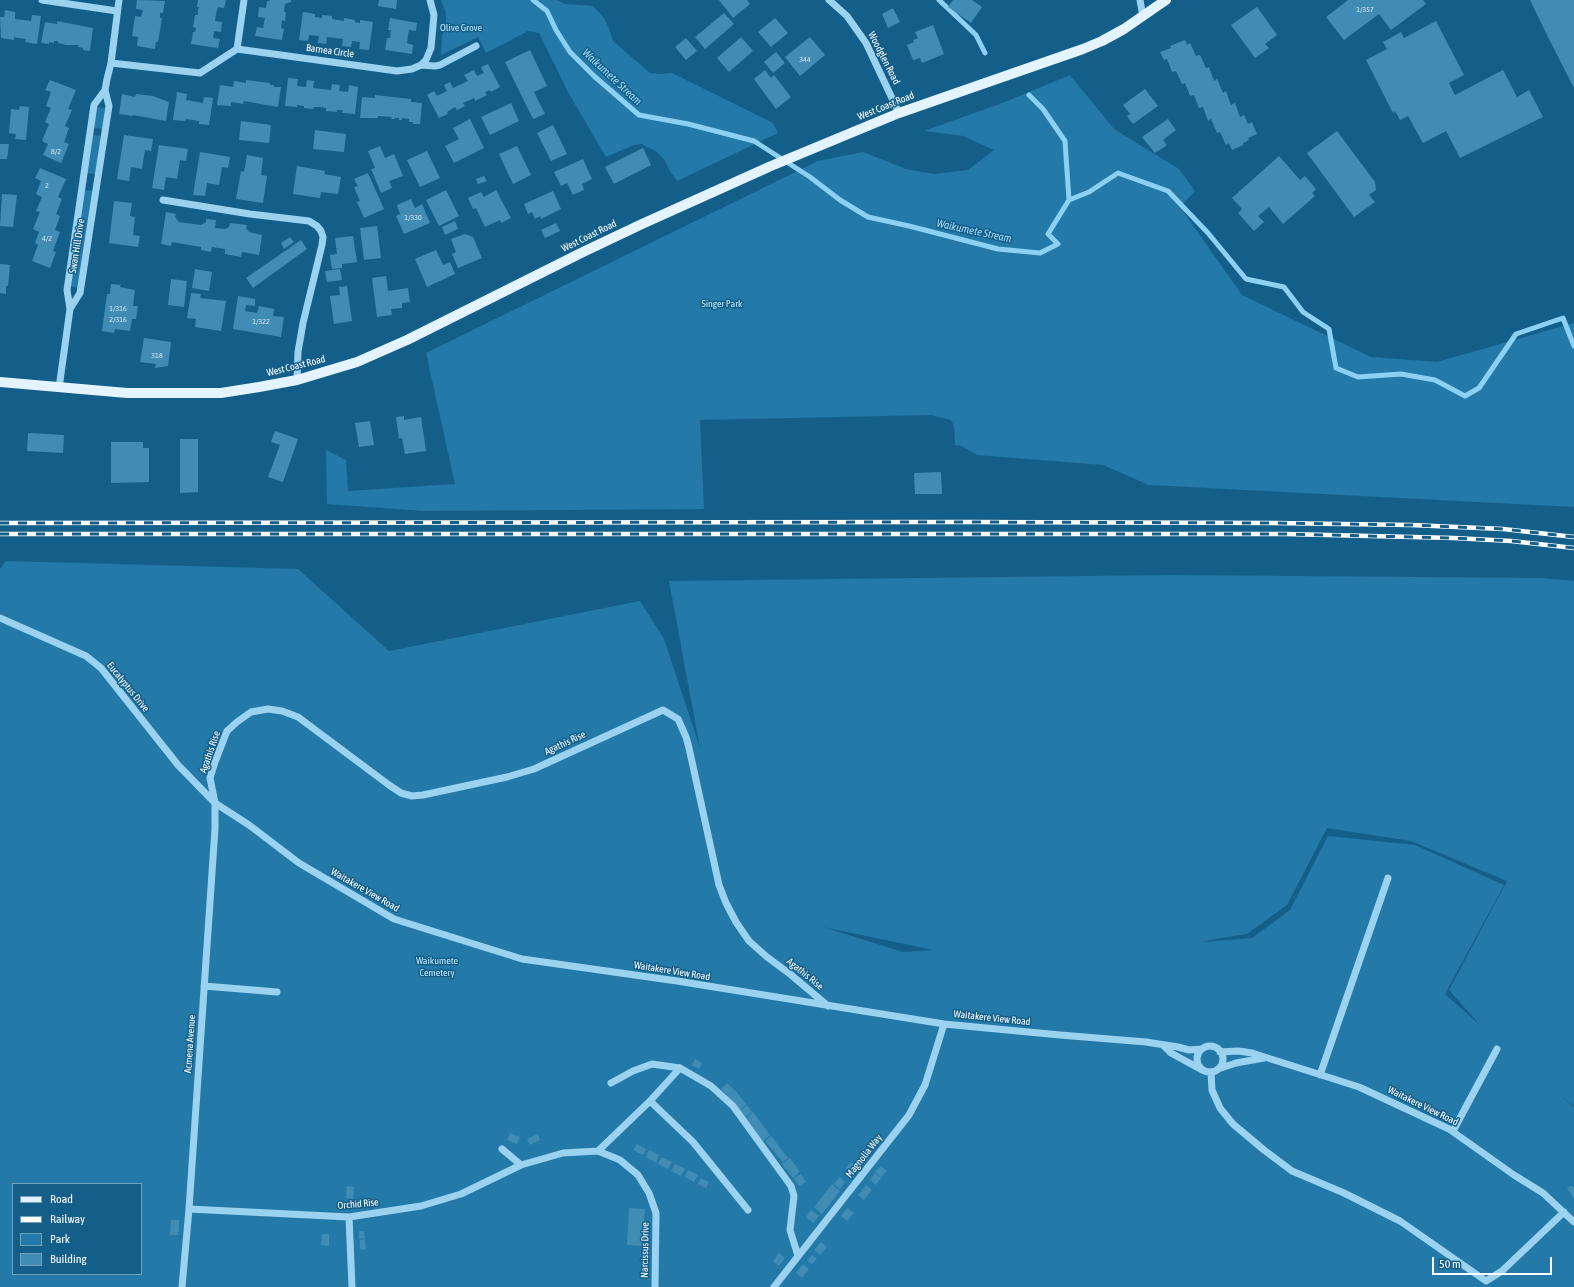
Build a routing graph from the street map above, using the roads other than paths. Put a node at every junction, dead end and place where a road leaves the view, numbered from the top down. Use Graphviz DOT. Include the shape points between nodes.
graph roads {
  1 [pos="42,0"];
  2 [pos="119,0"];
  3 [pos="244,0"];
  4 [pos="430,0"];
  5 [pos="829,0"];
  6 [pos="1140,0"];
  7 [pos="1166,0"];
  8 [pos="117,11"];
  9 [pos="1143,17"];
  10 [pos="476,46"];
  11 [pos="237,49"];
  12 [pos="111,63"];
  13 [pos="421,65"];
  14 [pos="105,90"];
  15 [pos="899,112"];
  16 [pos="83,181"];
  17 [pos="97,182"];
  18 [pos="163,200"];
  19 [pos="70,309"];
  20 [pos="297,380"];
  21 [pos="0,382"];
  22 [pos="59,388"];
  23 [pos="0,618"];
  24 [pos="215,803"];
  25 [pos="1388,878"];
  26 [pos="204,986"];
  27 [pos="277,992"];
  28 [pos="828,1006"];
  29 [pos="944,1024"];
  30 [pos="1164,1045"];
  31 [pos="1202,1049"];
  32 [pos="1497,1049"];
  33 [pos="1220,1052"];
  34 [pos="1265,1058"];
  35 [pos="680,1068"];
  36 [pos="1211,1071"];
  37 [pos="1320,1075"];
  38 [pos="611,1084"];
  39 [pos="650,1101"];
  40 [pos="1453,1131"];
  41 [pos="502,1149"];
  42 [pos="598,1151"];
  43 [pos="521,1165"];
  44 [pos="189,1209"];
  45 [pos="748,1210"];
  46 [pos="1564,1212"];
  47 [pos="349,1217"];
  48 [pos="1574,1222"];
  49 [pos="798,1256"];
  50 [pos="182,1287"];
  51 [pos="352,1287"];
  52 [pos="655,1287"];
  53 [pos="774,1287"];
  1 -- 8 [label="street"];
  2 -- 8 [label="street, Swan Hill Drive"];
  3 -- 11 [label="street"];
  4 -- 13 [label="street" via="434,15 431,48"];
  5 -- 15 [label="street, Woodglen Road" via="847,16 866,43"];
  6 -- 9 [label="street"];
  7 -- 9 [label="main road, West Coast Road"];
  8 -- 12 [label="street, Swan Hill Drive"];
  9 -- 15 [label="main road, West Coast Road" via="1083,49"];
  10 -- 13 [label="street, Barnea Circle" via="436,66"];
  11 -- 12 [label="street" via="200,73"];
  11 -- 13 [label="street, Barnea Circle" via="397,71"];
  12 -- 14 [label="street, Swan Hill Drive"];
  14 -- 16 [label="street, Swan Hill Drive" via="94,105"];
  14 -- 17 [label="street, Swan Hill Drive" via="109,106"];
  15 -- 20 [label="main road, West Coast Road" via="772,166 583,252 407,340 357,362"];
  16 -- 17 [label="street"];
  16 -- 19 [label="street, Swan Hill Drive" via="67,290"];
  17 -- 19 [label="street, Swan Hill Drive" via="80,293"];
  18 -- 20 [label="street" via="309,221 321,231 322,245 298,352"];
  19 -- 22 [label="street, Swan Hill Drive"];
  20 -- 22 [label="main road, West Coast Road" via="221,393 127,393"];
  21 -- 22 [label="main road, West Coast Road"];
  23 -- 24 [label="street, Eucalyptus Drive" via="86,656 101,668 178,765"];
  24 -- 26 [label="street, Acmena Avenue"];
  24 -- 28 [label="street, Waitakere View Road" via="299,862 394,919 522,959"];
  24 -- 28 [label="street, Agathis Rise" via="210,778 227,731 251,712 268,709 298,717 395,789 412,796 499,779 534,769 663,710 678,719 690,748 719,885 736,922 749,941"];
  25 -- 37 [label="street"];
  26 -- 27 [label="street"];
  26 -- 44 [label="street, Acmena Avenue"];
  28 -- 29 [label="street, Waitakere View Road"];
  29 -- 30 [label="street, Waitakere View Road"];
  29 -- 49 [label="street, Magnolia Way" via="925,1085 909,1115"];
  30 -- 31 [label="street, Waitakere View Road" via="1189,1050"];
  30 -- 36 [label="street" via="1171,1053"];
  31 -- 33 [label="street, Waitakere View Road" via="1208,1046 1215,1047"];
  31 -- 36 [label="street" via="1198,1054 1199,1067"];
  32 -- 40 [label="street"];
  33 -- 34 [label="street, Waitakere View Road" via="1238,1051"];
  33 -- 36 [label="street" via="1223,1058 1222,1065"];
  34 -- 36 [label="street"];
  34 -- 37 [label="street, Waitakere View Road"];
  35 -- 38 [label="street" via="652,1064 633,1071"];
  35 -- 39 [label="street"];
  35 -- 49 [label="street" via="711,1086 733,1106 791,1186 794,1196 790,1230"];
  36 -- 46 [label="street" via="1212,1090 1220,1108 1233,1124 1292,1171 1400,1221 1486,1281 1502,1271"];
  37 -- 40 [label="street, Waitakere View Road" via="1359,1087"];
  39 -- 42 [label="street"];
  39 -- 45 [label="street" via="693,1142"];
  40 -- 46 [label="street, Waitakere View Road" via="1543,1193"];
  41 -- 43 [label="street"];
  42 -- 43 [label="street, Narcissus Drive" via="563,1153"];
  42 -- 52 [label="street, Narcissus Drive" via="620,1160 638,1175 649,1193 656,1213"];
  43 -- 47 [label="street, Orchid Rise" via="461,1194 421,1206"];
  44 -- 47 [label="street, Orchid Rise"];
  44 -- 50 [label="street, Acmena Avenue"];
  46 -- 48 [label="street, Waitakere View Road"];
  47 -- 51 [label="street"];
  49 -- 53 [label="street, Magnolia Way"];
}
